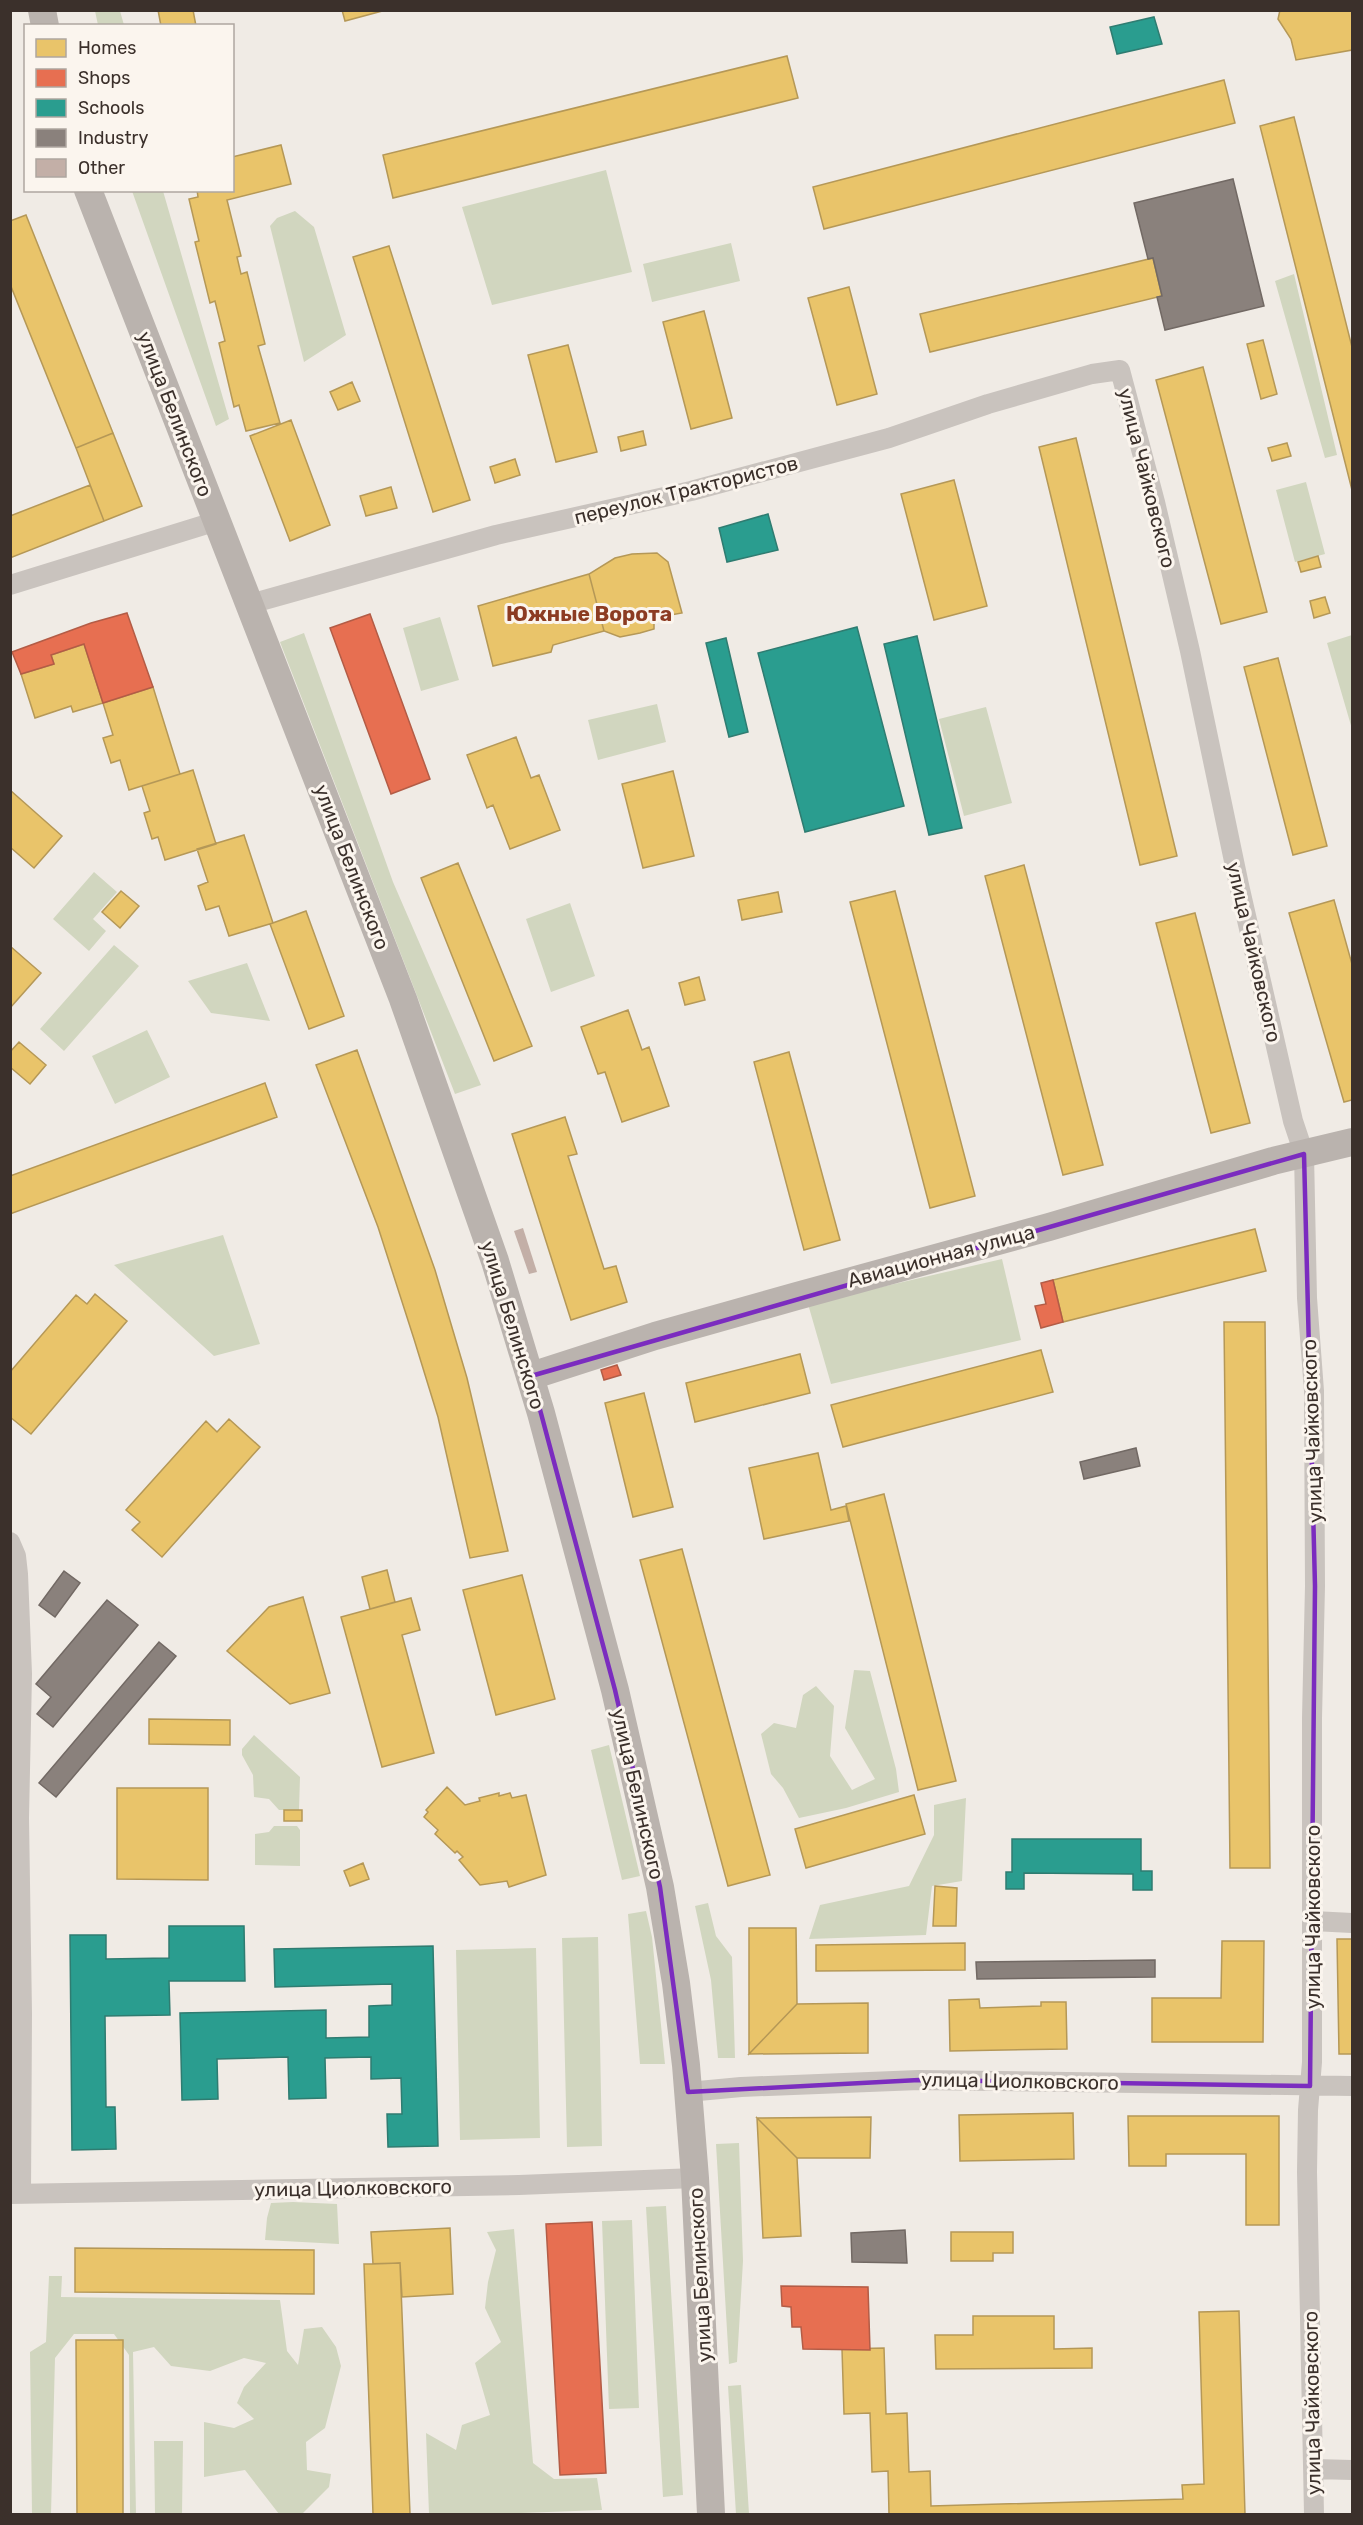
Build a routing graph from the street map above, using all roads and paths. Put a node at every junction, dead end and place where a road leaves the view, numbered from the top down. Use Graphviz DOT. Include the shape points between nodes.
graph roads {
  1 [pos="89,192"];
  2 [pos="1120,370"];
  3 [pos="217,520"];
  4 [pos="10,585"];
  5 [pos="250,604"];
  6 [pos="1353,1142"];
  7 [pos="1304,1154"];
  8 [pos="531,1376"];
  9 [pos="10,1542"];
  10 [pos="1313,1921"];
  11 [pos="1353,1923"];
  12 [pos="1310,2086"];
  13 [pos="1353,2086"];
  14 [pos="688,2092"];
  15 [pos="695,2178"];
  16 [pos="16,2194"];
  17 [pos="1314,2469"];
  18 [pos="1353,2470"];
  19 [pos="711,2514"];
  20 [pos="1314,2514"];
  1 -- 3 [label="main road, улица Белинского"];
  2 -- 5 [label="street, переулок Трактористов" via="1092,374 998,401 889,438 691,491 496,535"];
  2 -- 7 [label="street, улица Чайковского" via="1155,502 1239,885"];
  3 -- 4 [label="street"];
  3 -- 5 [label="main road, улица Белинского"];
  5 -- 8 [label="main road, улица Белинского" via="442,1105"];
  6 -- 7 [label="main road, Авиационная улица"];
  7 -- 8 [label="main road, Авиационная улица" via="765,1305"];
  7 -- 10 [label="street, улица Чайковского" via="1314,1402"];
  8 -- 14 [label="main road, улица Белинского" via="615,1690 657,1876 676,1983"];
  9 -- 16 [label="street" via="18,1574 22,1674 22,2014"];
  10 -- 11 [label="street"];
  10 -- 12 [label="street, улица Чайковского"];
  12 -- 13 [label="street, улица Циолковского"];
  12 -- 14 [label="street, улица Циолковского" via="919,2080"];
  12 -- 17 [label="street, улица Чайковского" via="1307,2172"];
  14 -- 15 [label="main road, улица Белинского"];
  15 -- 16 [label="street, улица Циолковского"];
  15 -- 19 [label="main road, улица Белинского"];
  17 -- 18 [label="street"];
  17 -- 20 [label="street, улица Чайковского"];
}
